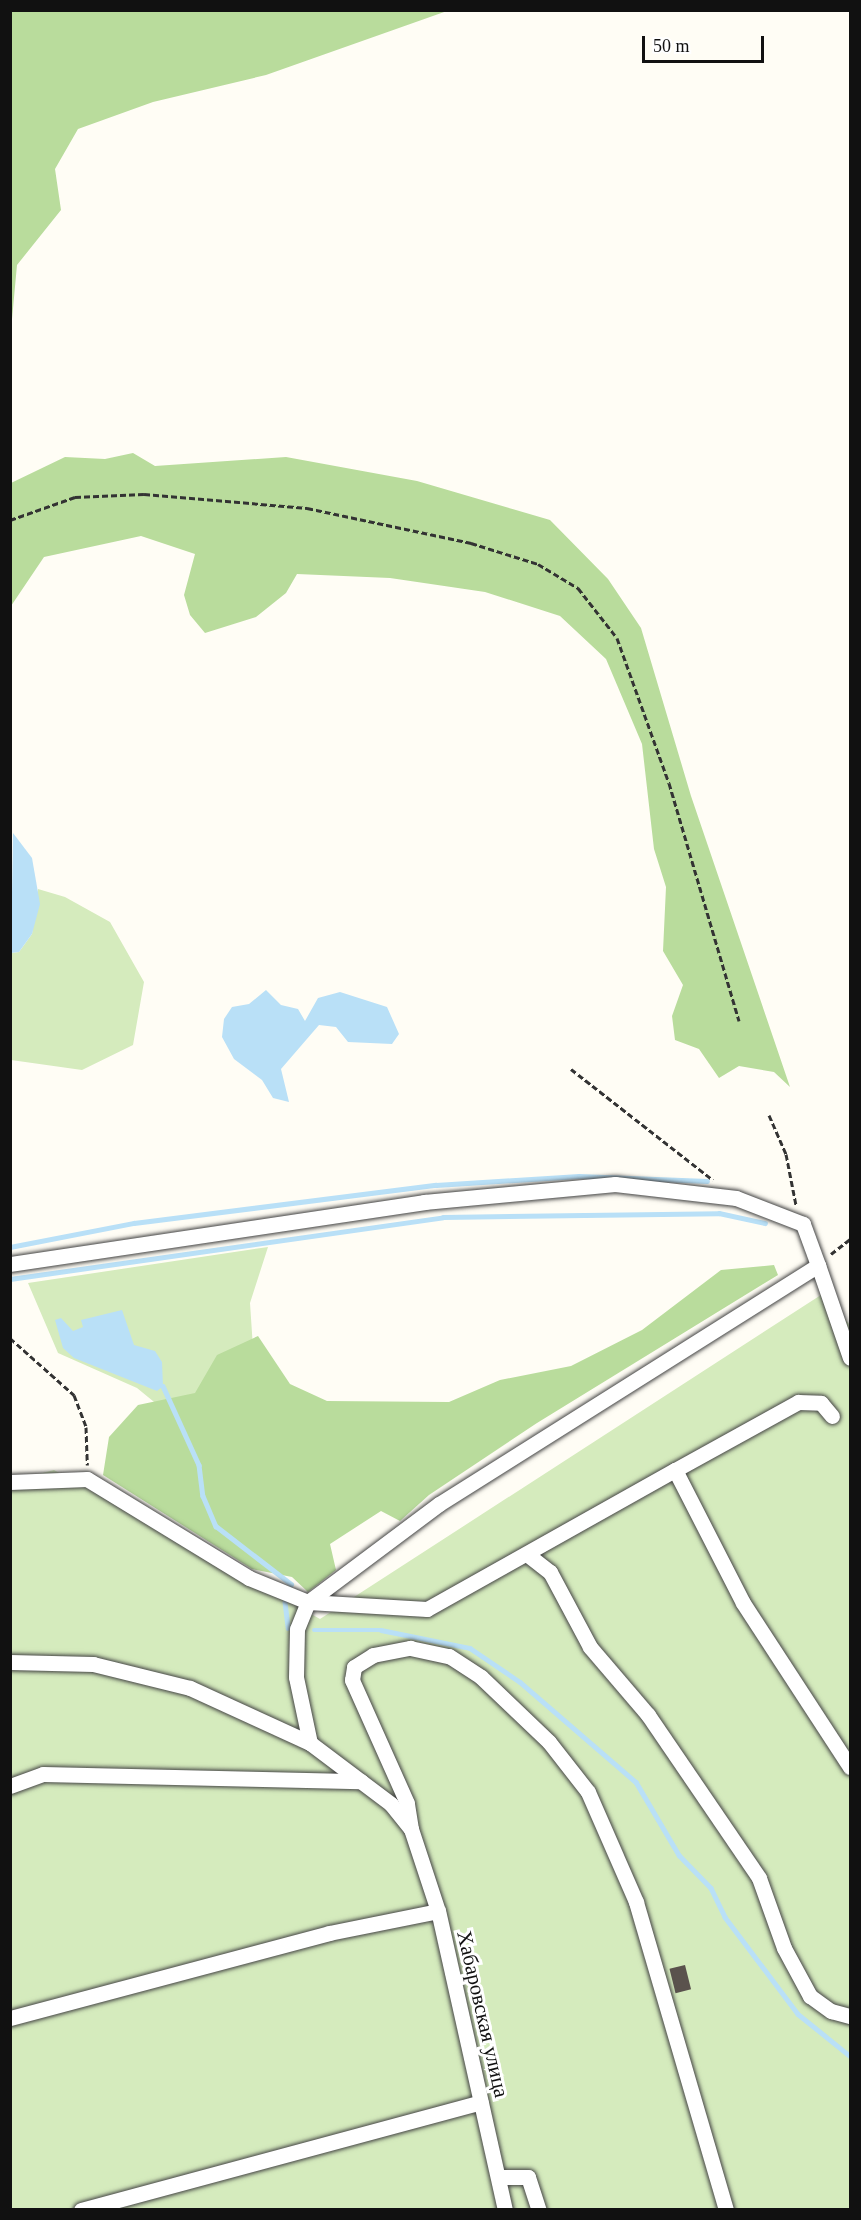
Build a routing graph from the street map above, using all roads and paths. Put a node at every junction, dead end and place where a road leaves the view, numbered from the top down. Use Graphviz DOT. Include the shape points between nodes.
graph roads {
  1 [pos="10,520"];
  2 [pos="739,1022"];
  3 [pos="571,1069"];
  4 [pos="769,1115"];
  5 [pos="736,1198"];
  6 [pos="802,1224"];
  7 [pos="850,1239"];
  8 [pos="10,1264"];
  9 [pos="818,1265"];
  10 [pos="10,1338"];
  11 [pos="850,1358"];
  12 [pos="832,1416"];
  13 [pos="675,1470"];
  14 [pos="87,1479"];
  15 [pos="10,1482"];
  16 [pos="528,1555"];
  17 [pos="308,1602"];
  18 [pos="10,1662"];
  19 [pos="310,1743"];
  20 [pos="850,1767"];
  21 [pos="361,1781"];
  22 [pos="10,1786"];
  23 [pos="411,1829"];
  24 [pos="438,1911"];
  25 [pos="850,2016"];
  26 [pos="10,2018"];
  27 [pos="481,2102"];
  28 [pos="501,2177"];
  29 [pos="505,2209"];
  30 [pos="81,2210"];
  31 [pos="539,2210"];
  32 [pos="726,2210"];
  1 -- 2 [label="path" via="75,497 144,494 307,507 471,543 538,564 578,588 617,638 669,783"];
  3 -- 5 [label="path"];
  4 -- 6 [label="path" via="786,1154"];
  5 -- 6 [label="street"];
  5 -- 8 [label="street" via="615,1184 424,1202"];
  6 -- 9 [label="street"];
  7 -- 9 [label="path"];
  9 -- 11 [label="street"];
  9 -- 17 [label="street" via="439,1504"];
  10 -- 14 [label="path" via="74,1395 86,1427"];
  12 -- 13 [label="street" via="821,1403 798,1402"];
  13 -- 16 [label="street"];
  13 -- 20 [label="street" via="743,1603"];
  14 -- 15 [label="street"];
  14 -- 17 [label="street" via="249,1578"];
  16 -- 17 [label="street" via="427,1609"];
  16 -- 25 [label="street" via="550,1572 590,1647 648,1715 759,1878 784,1948 810,1996 831,2011"];
  17 -- 19 [label="street" via="297,1629 296,1677"];
  18 -- 19 [label="street" via="93,1664 190,1688"];
  19 -- 21 [label="street"];
  21 -- 22 [label="street" via="43,1774"];
  21 -- 23 [label="street"];
  23 -- 24 [label="street, Хабаровская улица"];
  23 -- 32 [label="street, Хабаровская улица" via="407,1803 352,1680 354,1667 372,1654 410,1648 449,1656 481,1677 549,1742 588,1792 636,1902"];
  24 -- 26 [label="street" via="318,1936"];
  24 -- 27 [label="street, Хабаровская улица"];
  27 -- 28 [label="street, Хабаровская улица"];
  27 -- 30 [label="street"];
  28 -- 29 [label="street, Хабаровская улица"];
  28 -- 31 [label="street" via="528,2177"];
}
